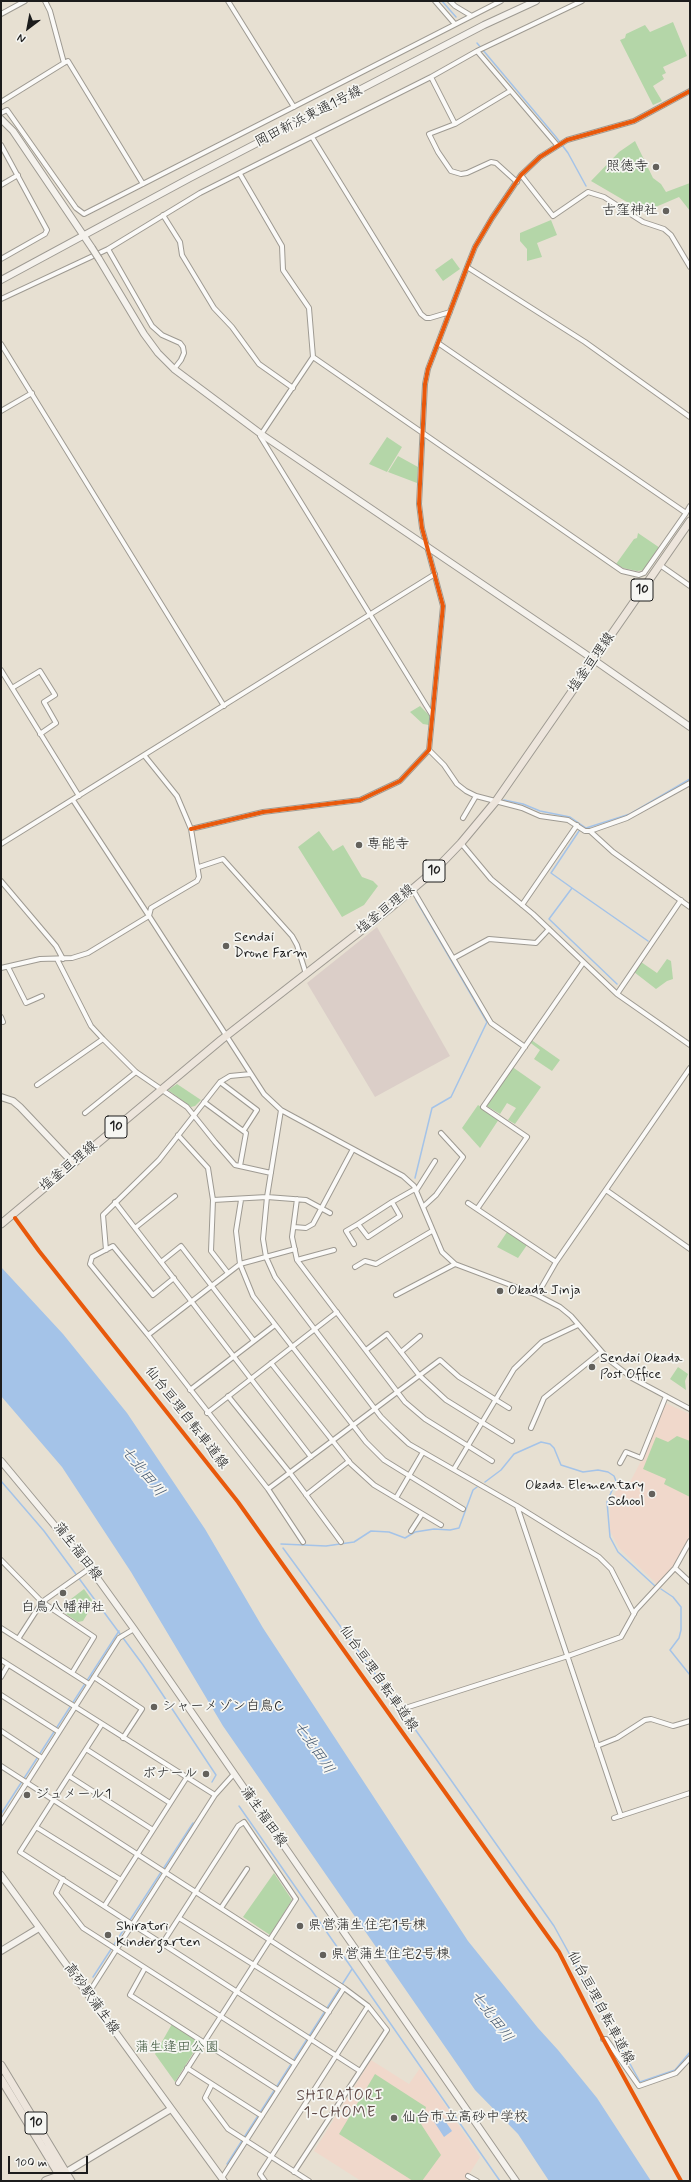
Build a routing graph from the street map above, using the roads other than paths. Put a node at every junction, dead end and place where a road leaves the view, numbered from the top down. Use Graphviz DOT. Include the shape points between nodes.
graph roads {
  1 [pos="25,1"];
  2 [pos="45,1"];
  3 [pos="228,1"];
  4 [pos="435,1"];
  5 [pos="450,1"];
  6 [pos="501,1"];
  7 [pos="536,1"];
  8 [pos="582,1"];
  9 [pos="1,14"];
  10 [pos="470,15"];
  11 [pos="454,23"];
  12 [pos="478,50"];
  13 [pos="64,63"];
  14 [pos="431,77"];
  15 [pos="510,91"];
  16 [pos="690,91"];
  17 [pos="1,102"];
  18 [pos="294,107"];
  19 [pos="1,113"];
  20 [pos="1,119"];
  21 [pos="455,124"];
  22 [pos="312,137"];
  23 [pos="1,145"];
  24 [pos="558,145"];
  25 [pos="240,174"];
  26 [pos="18,175"];
  27 [pos="521,175"];
  28 [pos="517,182"];
  29 [pos="3,184"];
  30 [pos="144,184"];
  31 [pos="163,215"];
  32 [pos="84,236"];
  33 [pos="108,250"];
  34 [pos="1,259"];
  35 [pos="467,267"];
  36 [pos="690,267"];
  37 [pos="1,280"];
  38 [pos="1,299"];
  39 [pos="450,312"];
  40 [pos="438,343"];
  41 [pos="1,344"];
  42 [pos="313,357"];
  43 [pos="174,369"];
  44 [pos="293,388"];
  45 [pos="32,393"];
  46 [pos="1,411"];
  47 [pos="690,416"];
  48 [pos="261,434"];
  49 [pos="424,435"];
  50 [pos="690,506"];
  51 [pos="686,513"];
  52 [pos="690,521"];
  53 [pos="428,546"];
  54 [pos="660,565"];
  55 [pos="435,574"];
  56 [pos="690,586"];
  57 [pos="370,616"];
  58 [pos="594,659"];
  59 [pos="1,670"];
  60 [pos="12,688"];
  61 [pos="224,706"];
  62 [pos="432,715"];
  63 [pos="690,727"];
  64 [pos="40,734"];
  65 [pos="429,750"];
  66 [pos="144,755"];
  67 [pos="690,783"];
  68 [pos="79,796"];
  69 [pos="476,796"];
  70 [pos="73,800"];
  71 [pos="496,801"];
  72 [pos="462,818"];
  73 [pos="577,825"];
  74 [pos="191,829"];
  75 [pos="590,831"];
  76 [pos="461,843"];
  77 [pos="1,844"];
  78 [pos="199,867"];
  79 [pos="1,881"];
  80 [pos="413,890"];
  81 [pos="682,900"];
  82 [pos="522,905"];
  83 [pos="690,908"];
  84 [pos="149,916"];
  85 [pos="549,929"];
  86 [pos="454,958"];
  87 [pos="57,959"];
  88 [pos="63,959"];
  89 [pos="584,962"];
  90 [pos="8,967"];
  91 [pos="1,968"];
  92 [pos="306,974"];
  93 [pos="617,994"];
  94 [pos="42,996"];
  95 [pos="1,1017"];
  96 [pos="3,1022"];
  97 [pos="225,1036"];
  98 [pos="103,1039"];
  99 [pos="690,1045"];
  100 [pos="525,1047"];
  101 [pos="690,1068"];
  102 [pos="136,1072"];
  103 [pos="251,1074"];
  104 [pos="220,1082"];
  105 [pos="36,1085"];
  106 [pos="162,1089"];
  107 [pos="1,1097"];
  108 [pos="204,1102"];
  109 [pos="280,1110"];
  110 [pos="85,1113"];
  111 [pos="194,1115"];
  112 [pos="244,1130"];
  113 [pos="441,1133"];
  114 [pos="178,1135"];
  115 [pos="353,1149"];
  116 [pos="435,1161"];
  117 [pos="73,1163"];
  118 [pos="240,1166"];
  119 [pos="270,1173"];
  120 [pos="415,1190"];
  121 [pos="606,1190"];
  122 [pos="175,1196"];
  123 [pos="267,1197"];
  124 [pos="297,1199"];
  125 [pos="213,1200"];
  126 [pos="241,1200"];
  127 [pos="115,1202"];
  128 [pos="392,1202"];
  129 [pos="468,1203"];
  130 [pos="423,1207"];
  131 [pos="322,1208"];
  132 [pos="477,1209"];
  133 [pos="330,1213"];
  134 [pos="1,1224"];
  135 [pos="358,1224"];
  136 [pos="294,1227"];
  137 [pos="135,1228"];
  138 [pos="432,1231"];
  139 [pos="354,1244"];
  140 [pos="295,1249"];
  141 [pos="690,1249"];
  142 [pos="106,1250"];
  143 [pos="334,1250"];
  144 [pos="266,1257"];
  145 [pos="298,1260"];
  146 [pos="161,1262"];
  147 [pos="556,1262"];
  148 [pos="240,1264"];
  149 [pos="455,1264"];
  150 [pos="355,1267"];
  151 [pos="228,1273"];
  152 [pos="174,1278"];
  153 [pos="212,1286"];
  154 [pos="396,1295"];
  155 [pos="538,1295"];
  156 [pos="191,1302"];
  157 [pos="337,1312"];
  158 [pos="578,1324"];
  159 [pos="275,1325"];
  160 [pos="314,1329"];
  161 [pos="148,1335"];
  162 [pos="420,1336"];
  163 [pos="254,1341"];
  164 [pos="292,1347"];
  165 [pos="366,1350"];
  166 [pos="401,1352"];
  167 [pos="601,1352"];
  168 [pos="234,1357"];
  169 [pos="272,1363"];
  170 [pos="419,1375"];
  171 [pos="251,1379"];
  172 [pos="190,1390"];
  173 [pos="397,1391"];
  174 [pos="228,1396"];
  175 [pos="666,1396"];
  176 [pos="495,1400"];
  177 [pos="374,1408"];
  178 [pos="509,1408"];
  179 [pos="690,1409"];
  180 [pos="207,1413"];
  181 [pos="482,1422"];
  182 [pos="353,1425"];
  183 [pos="531,1428"];
  184 [pos="332,1440"];
  185 [pos="512,1441"];
  186 [pos="468,1446"];
  187 [pos="423,1452"];
  188 [pos="311,1457"];
  189 [pos="1,1461"];
  190 [pos="348,1461"];
  191 [pos="492,1461"];
  192 [pos="620,1463"];
  193 [pos="454,1469"];
  194 [pos="290,1473"];
  195 [pos="409,1476"];
  196 [pos="268,1489"];
  197 [pos="306,1495"];
  198 [pos="396,1498"];
  199 [pos="518,1506"];
  200 [pos="463,1509"];
  201 [pos="422,1514"];
  202 [pos="441,1525"];
  203 [pos="411,1531"];
  204 [pos="690,1541"];
  205 [pos="303,1542"];
  206 [pos="341,1542"];
  207 [pos="1,1560"];
  208 [pos="90,1568"];
  209 [pos="675,1568"];
  210 [pos="690,1582"];
  211 [pos="42,1602"];
  212 [pos="634,1614"];
  213 [pos="1,1628"];
  214 [pos="134,1629"];
  215 [pos="18,1639"];
  216 [pos="568,1656"];
  217 [pos="1,1660"];
  218 [pos="8,1665"];
  219 [pos="72,1673"];
  220 [pos="94,1676"];
  221 [pos="1,1677"];
  222 [pos="87,1682"];
  223 [pos="1,1695"];
  224 [pos="72,1706"];
  225 [pos="399,1710"];
  226 [pos="690,1721"];
  227 [pos="102,1724"];
  228 [pos="56,1730"];
  229 [pos="1,1731"];
  230 [pos="122,1738"];
  231 [pos="597,1746"];
  232 [pos="86,1749"];
  233 [pos="40,1756"];
  234 [pos="1,1766"];
  235 [pos="233,1775"];
  236 [pos="69,1776"];
  237 [pos="187,1778"];
  238 [pos="24,1781"];
  239 [pos="690,1794"];
  240 [pos="216,1795"];
  241 [pos="53,1800"];
  242 [pos="170,1803"];
  243 [pos="621,1816"];
  244 [pos="614,1818"];
  245 [pos="2,1819"];
  246 [pos="36,1827"];
  247 [pos="153,1830"];
  248 [pos="137,1854"];
  249 [pos="246,1869"];
  250 [pos="164,1871"];
  251 [pos="1,1875"];
  252 [pos="63,1879"];
  253 [pos="121,1880"];
  254 [pos="196,1892"];
  255 [pos="105,1905"];
  256 [pos="221,1908"];
  257 [pos="179,1918"];
  258 [pos="130,1923"];
  259 [pos="39,1928"];
  260 [pos="270,1940"];
  261 [pos="162,1944"];
  262 [pos="114,1948"];
  263 [pos="1,1951"];
  264 [pos="254,1965"];
  265 [pos="146,1968"];
  266 [pos="342,1987"];
  267 [pos="237,1992"];
  268 [pos="88,1994"];
  269 [pos="368,2006"];
  270 [pos="327,2011"];
  271 [pos="221,2017"];
  272 [pos="309,2038"];
  273 [pos="603,2039"];
  274 [pos="204,2042"];
  275 [pos="336,2056"];
  276 [pos="690,2058"];
  277 [pos="293,2063"];
  278 [pos="1,2065"];
  279 [pos="188,2068"];
  280 [pos="360,2071"];
  281 [pos="1,2079"];
  282 [pos="178,2083"];
  283 [pos="212,2084"];
  284 [pos="277,2089"];
  285 [pos="171,2109"];
  286 [pos="260,2115"];
  287 [pos="244,2140"];
  288 [pos="271,2157"];
  289 [pos="294,2172"];
  290 [pos="468,2176"];
  291 [pos="61,2177"];
  292 [pos="223,2180"];
  293 [pos="46,2181"];
  294 [pos="72,2181"];
  295 [pos="265,2181"];
  296 [pos="309,2181"];
  297 [pos="477,2181"];
  298 [pos="516,2181"];
  1 -- 9 [label="street"];
  2 -- 13 [label="street"];
  3 -- 18 [label="street"];
  4 -- 11 [label="street"];
  5 -- 10 [label="street"];
  6 -- 10 [label="street"];
  7 -- 32 [label="street, 岡田新浜東通1号線" via="484,25"];
  8 -- 12 [label="street"];
  10 -- 11 [label="street"];
  11 -- 18 [label="street"];
  12 -- 14 [label="street"];
  12 -- 15 [label="street"];
  13 -- 17 [label="street"];
  13 -- 30 [label="street" via="68,61"];
  14 -- 21 [label="street"];
  14 -- 22 [label="street"];
  15 -- 21 [label="street"];
  15 -- 24 [label="street"];
  16 -- 24 [label="street" via="634,121 564,141"];
  18 -- 30 [label="street"];
  19 -- 30 [label="street" via="7,110 81,212 87,213"];
  20 -- 32 [label="street" via="13,131"];
  21 -- 28 [label="street" via="430,134 451,172 467,173 491,162 496,163"];
  22 -- 25 [label="street"];
  22 -- 39 [label="street" via="421,314 430,318"];
  23 -- 26 [label="street"];
  24 -- 27 [label="street" via="540,157"];
  25 -- 31 [label="street" via="200,193"];
  25 -- 42 [label="street" via="282,246 283,270 309,308"];
  26 -- 29 [label="street"];
  26 -- 34 [label="street" via="47,230 45,234"];
  27 -- 28 [label="street"];
  27 -- 36 [label="street" via="553,216 588,192 604,197 637,218 664,229 671,235"];
  28 -- 35 [label="street" via="492,218"];
  31 -- 33 [label="street"];
  31 -- 44 [label="street" via="180,242 182,254 214,308 232,327 259,364"];
  32 -- 37 [label="street, 岡田新浜東通1号線"];
  32 -- 43 [label="street, bridge" via="144,334"];
  33 -- 38 [label="street"];
  33 -- 43 [label="street" via="152,326 183,347 184,353"];
  35 -- 39 [label="street"];
  35 -- 47 [label="street" via="585,342"];
  39 -- 40 [label="street"];
  40 -- 49 [label="street" via="425,384"];
  40 -- 51 [label="street"];
  41 -- 45 [label="street"];
  42 -- 44 [label="street"];
  42 -- 49 [label="street"];
  43 -- 48 [label="street"];
  44 -- 48 [label="street"];
  45 -- 46 [label="street"];
  45 -- 61 [label="street"];
  48 -- 53 [label="street"];
  48 -- 57 [label="street"];
  49 -- 51 [label="street" via="616,568 630,573 644,573"];
  49 -- 53 [label="street" via="419,504 422,528"];
  50 -- 51 [label="street"];
  52 -- 54 [label="main road, 塩釜亘理線 / 10"];
  53 -- 55 [label="street"];
  53 -- 58 [label="street"];
  54 -- 56 [label="street"];
  54 -- 58 [label="main road, 塩釜亘理線 / 10"];
  55 -- 57 [label="street"];
  55 -- 62 [label="street" via="443,606"];
  57 -- 61 [label="street"];
  57 -- 62 [label="street"];
  58 -- 63 [label="street"];
  58 -- 71 [label="main road, 塩釜亘理線 / 10"];
  59 -- 60 [label="street"];
  60 -- 64 [label="street"];
  60 -- 64 [label="street" via="40,671 55,695 44,702 56,723"];
  61 -- 66 [label="street"];
  62 -- 65 [label="street"];
  64 -- 68 [label="street"];
  65 -- 69 [label="street" via="444,765 457,784"];
  65 -- 74 [label="street" via="400,781 360,800 263,812"];
  66 -- 68 [label="street"];
  66 -- 74 [label="street" via="177,796"];
  67 -- 75 [label="street" via="627,818"];
  68 -- 70 [label="street"];
  69 -- 71 [label="street"];
  69 -- 72 [label="street"];
  70 -- 77 [label="street"];
  70 -- 84 [label="street"];
  71 -- 73 [label="street" via="540,816 568,820"];
  71 -- 76 [label="main road, 塩釜亘理線 / 10"];
  73 -- 75 [label="street" via="585,831"];
  73 -- 82 [label="street"];
  74 -- 78 [label="street"];
  75 -- 81 [label="street" via="613,852"];
  76 -- 80 [label="main road, 塩釜亘理線 / 10"];
  76 -- 82 [label="street" via="491,879"];
  78 -- 84 [label="street" via="200,877 197,881 151,908"];
  78 -- 92 [label="street" via="223,859 292,936"];
  79 -- 88 [label="street" via="56,946"];
  80 -- 86 [label="street"];
  80 -- 92 [label="main road, 塩釜亘理線 / 10"];
  81 -- 83 [label="street"];
  81 -- 93 [label="street"];
  82 -- 85 [label="street"];
  84 -- 88 [label="street" via="88,953"];
  84 -- 97 [label="street"];
  85 -- 86 [label="street" via="536,943 489,939"];
  85 -- 89 [label="street"];
  86 -- 100 [label="street" via="491,1022"];
  87 -- 88 [label="street"];
  87 -- 90 [label="street" via="40,959"];
  87 -- 98 [label="street" via="91,1026"];
  89 -- 93 [label="street"];
  89 -- 100 [label="street"];
  90 -- 91 [label="street"];
  90 -- 94 [label="street" via="26,1003"];
  92 -- 97 [label="main road, 塩釜亘理線 / 10"];
  93 -- 99 [label="street"];
  95 -- 96 [label="street"];
  97 -- 103 [label="street"];
  97 -- 106 [label="main road, 塩釜亘理線 / 10"];
  98 -- 102 [label="street"];
  98 -- 105 [label="street"];
  100 -- 132 [label="street" via="483,1107 527,1137"];
  101 -- 121 [label="street"];
  102 -- 106 [label="street"];
  102 -- 110 [label="street"];
  103 -- 104 [label="street" via="230,1076"];
  103 -- 109 [label="street" via="264,1094"];
  104 -- 108 [label="street"];
  104 -- 112 [label="street" via="257,1110"];
  106 -- 111 [label="street"];
  106 -- 117 [label="main road, 塩釜亘理線 / 10"];
  107 -- 117 [label="street" via="13,1101 20,1107"];
  108 -- 111 [label="street"];
  108 -- 112 [label="street"];
  109 -- 115 [label="street"];
  109 -- 119 [label="street"];
  111 -- 114 [label="street"];
  111 -- 118 [label="street" via="214,1142 235,1165"];
  112 -- 118 [label="street" via="246,1132"];
  113 -- 130 [label="street" via="462,1157 436,1196"];
  114 -- 125 [label="street" via="208,1168"];
  114 -- 127 [label="street" via="159,1160"];
  115 -- 120 [label="street" via="403,1176"];
  115 -- 131 [label="street"];
  116 -- 120 [label="street"];
  117 -- 134 [label="main road, 塩釜亘理線 / 10"];
  118 -- 119 [label="street"];
  119 -- 123 [label="street"];
  120 -- 128 [label="street"];
  120 -- 130 [label="street"];
  121 -- 141 [label="street"];
  121 -- 147 [label="street"];
  122 -- 137 [label="street"];
  123 -- 124 [label="street"];
  123 -- 126 [label="street"];
  123 -- 144 [label="street" via="263,1239"];
  124 -- 131 [label="street" via="306,1200"];
  124 -- 136 [label="street"];
  125 -- 126 [label="street"];
  125 -- 151 [label="street" via="211,1251"];
  126 -- 148 [label="street" via="236,1231"];
  127 -- 137 [label="street"];
  127 -- 142 [label="street" via="103,1215"];
  128 -- 135 [label="street"];
  128 -- 135 [label="street" via="400,1216 368,1237"];
  129 -- 132 [label="street"];
  130 -- 138 [label="street"];
  131 -- 133 [label="street"];
  131 -- 136 [label="street" via="313,1224 306,1228"];
  132 -- 147 [label="street"];
  135 -- 139 [label="street" via="346,1231"];
  136 -- 140 [label="street" via="292,1237"];
  137 -- 146 [label="street"];
  138 -- 149 [label="street" via="442,1252"];
  138 -- 150 [label="street" via="376,1264 365,1260"];
  140 -- 144 [label="street"];
  140 -- 145 [label="street"];
  142 -- 152 [label="street" via="113,1246 152,1295"];
  142 -- 161 [label="street" via="92,1257 90,1264"];
  143 -- 145 [label="street"];
  144 -- 148 [label="street"];
  144 -- 160 [label="street" via="275,1277"];
  145 -- 157 [label="street"];
  146 -- 152 [label="street"];
  146 -- 153 [label="street" via="181,1246"];
  147 -- 155 [label="street"];
  148 -- 151 [label="street"];
  148 -- 159 [label="street" via="253,1296"];
  149 -- 154 [label="street"];
  149 -- 155 [label="street"];
  151 -- 153 [label="street"];
  152 -- 156 [label="street"];
  153 -- 156 [label="street"];
  153 -- 163 [label="street"];
  155 -- 158 [label="street" via="560,1307"];
  156 -- 161 [label="street"];
  156 -- 168 [label="street"];
  157 -- 160 [label="street"];
  157 -- 165 [label="street"];
  158 -- 167 [label="street"];
  158 -- 176 [label="street" via="542,1342 514,1369"];
  159 -- 163 [label="street"];
  159 -- 164 [label="street"];
  160 -- 164 [label="street"];
  160 -- 177 [label="street"];
  161 -- 172 [label="street"];
  162 -- 166 [label="street"];
  163 -- 168 [label="street"];
  164 -- 169 [label="street"];
  164 -- 182 [label="street"];
  165 -- 166 [label="street" via="387,1334"];
  165 -- 173 [label="street"];
  166 -- 170 [label="street"];
  167 -- 175 [label="street" via="632,1378"];
  167 -- 183 [label="street" via="544,1398"];
  168 -- 171 [label="street"];
  168 -- 172 [label="street"];
  169 -- 171 [label="street"];
  169 -- 184 [label="street"];
  170 -- 173 [label="street"];
  170 -- 176 [label="street" via="440,1360 459,1377"];
  170 -- 181 [label="street" via="446,1400"];
  171 -- 174 [label="street"];
  171 -- 188 [label="street"];
  172 -- 180 [label="street"];
  173 -- 177 [label="street"];
  173 -- 186 [label="street" via="425,1420"];
  174 -- 180 [label="street"];
  174 -- 194 [label="street"];
  175 -- 179 [label="street"];
  175 -- 192 [label="street" via="641,1458 626,1452"];
  176 -- 178 [label="street"];
  176 -- 181 [label="street"];
  177 -- 182 [label="street"];
  177 -- 187 [label="street" via="409,1444"];
  180 -- 196 [label="street"];
  181 -- 185 [label="street"];
  181 -- 186 [label="street"];
  182 -- 184 [label="street"];
  182 -- 195 [label="street" via="384,1460"];
  184 -- 188 [label="street"];
  184 -- 190 [label="street"];
  186 -- 191 [label="street"];
  186 -- 193 [label="street"];
  187 -- 193 [label="street"];
  187 -- 195 [label="street"];
  188 -- 194 [label="street"];
  189 -- 208 [label="street, 蒲生福田線"];
  190 -- 197 [label="street"];
  190 -- 198 [label="street" via="374,1485"];
  193 -- 199 [label="street"];
  194 -- 196 [label="street"];
  194 -- 197 [label="street"];
  195 -- 198 [label="street"];
  195 -- 200 [label="street"];
  196 -- 205 [label="street"];
  197 -- 206 [label="street"];
  198 -- 201 [label="street"];
  199 -- 212 [label="street" via="599,1557 611,1569"];
  199 -- 216 [label="street"];
  201 -- 202 [label="street"];
  201 -- 203 [label="street"];
  204 -- 209 [label="street"];
  207 -- 211 [label="street"];
  208 -- 211 [label="street"];
  208 -- 214 [label="street, 蒲生福田線"];
  209 -- 210 [label="street"];
  209 -- 212 [label="street"];
  211 -- 215 [label="street"];
  211 -- 219 [label="street" via="94,1637"];
  212 -- 216 [label="street" via="621,1637"];
  213 -- 215 [label="street"];
  214 -- 220 [label="street" via="120,1637"];
  214 -- 235 [label="street, 蒲生福田線"];
  215 -- 219 [label="street"];
  216 -- 225 [label="street"];
  216 -- 231 [label="street"];
  217 -- 218 [label="street"];
  218 -- 221 [label="street"];
  218 -- 224 [label="street"];
  219 -- 222 [label="street"];
  220 -- 222 [label="street"];
  220 -- 230 [label="street" via="142,1709"];
  222 -- 224 [label="street"];
  223 -- 228 [label="street"];
  224 -- 227 [label="street"];
  224 -- 228 [label="street"];
  226 -- 231 [label="street" via="673,1726 651,1719 645,1720 617,1738"];
  227 -- 230 [label="street"];
  227 -- 232 [label="street"];
  228 -- 233 [label="street"];
  229 -- 233 [label="street"];
  230 -- 237 [label="street"];
  231 -- 243 [label="street"];
  232 -- 236 [label="street"];
  232 -- 242 [label="street"];
  233 -- 238 [label="street"];
  234 -- 238 [label="street"];
  235 -- 240 [label="street"];
  235 -- 298 [label="street, 蒲生福田線"];
  236 -- 241 [label="street"];
  236 -- 247 [label="street"];
  237 -- 240 [label="street"];
  237 -- 242 [label="street"];
  238 -- 241 [label="street"];
  238 -- 245 [label="street"];
  239 -- 243 [label="street"];
  240 -- 250 [label="street"];
  241 -- 246 [label="street"];
  241 -- 248 [label="street"];
  242 -- 247 [label="street"];
  243 -- 244 [label="street"];
  246 -- 252 [label="street" via="20,1852"];
  246 -- 253 [label="street"];
  247 -- 248 [label="street"];
  248 -- 250 [label="street"];
  248 -- 253 [label="street"];
  249 -- 256 [label="street"];
  250 -- 254 [label="street"];
  250 -- 258 [label="street"];
  251 -- 259 [label="street, 高砂駅蒲生線"];
  252 -- 255 [label="street"];
  252 -- 262 [label="street" via="56,1892 68,1910 83,1928"];
  253 -- 255 [label="street"];
  254 -- 256 [label="street"];
  254 -- 257 [label="street"];
  254 -- 260 [label="street" via="238,1826 244,1822 296,1899"];
  255 -- 258 [label="street"];
  256 -- 260 [label="street"];
  257 -- 261 [label="street"];
  257 -- 264 [label="street"];
  258 -- 261 [label="street"];
  258 -- 262 [label="street"];
  259 -- 263 [label="street"];
  259 -- 268 [label="street, 高砂駅蒲生線"];
  260 -- 264 [label="street"];
  260 -- 266 [label="street"];
  261 -- 267 [label="street"];
  262 -- 265 [label="street"];
  262 -- 268 [label="street"];
  264 -- 267 [label="street"];
  264 -- 270 [label="street"];
  265 -- 271 [label="street"];
  265 -- 274 [label="street" via="130,1995"];
  266 -- 269 [label="street"];
  266 -- 270 [label="street"];
  267 -- 271 [label="street"];
  267 -- 272 [label="street"];
  268 -- 285 [label="street, 高砂駅蒲生線"];
  269 -- 275 [label="street"];
  269 -- 280 [label="street" via="387,2030"];
  270 -- 272 [label="street"];
  271 -- 274 [label="street"];
  271 -- 277 [label="street"];
  272 -- 275 [label="street"];
  272 -- 277 [label="street"];
  273 -- 276 [label="street" via="606,2039 639,2086 676,2074"];
  274 -- 279 [label="street"];
  274 -- 284 [label="street"];
  275 -- 280 [label="street"];
  275 -- 288 [label="street"];
  277 -- 284 [label="street"];
  278 -- 291 [label="main road, 10"];
  279 -- 282 [label="street"];
  279 -- 283 [label="street"];
  280 -- 289 [label="street"];
  281 -- 291 [label="main road, 10"];
  283 -- 286 [label="street"];
  283 -- 287 [label="street" via="205,2098 228,2129"];
  284 -- 286 [label="street"];
  285 -- 291 [label="street"];
  285 -- 292 [label="street, 高砂駅蒲生線"];
  286 -- 287 [label="street"];
  287 -- 288 [label="street"];
  287 -- 292 [label="street"];
  288 -- 289 [label="street"];
  288 -- 295 [label="street" via="260,2174"];
  289 -- 296 [label="street"];
  290 -- 297 [label="street"];
  291 -- 293 [label="highway"];
  291 -- 294 [label="main road, 10"];
}
